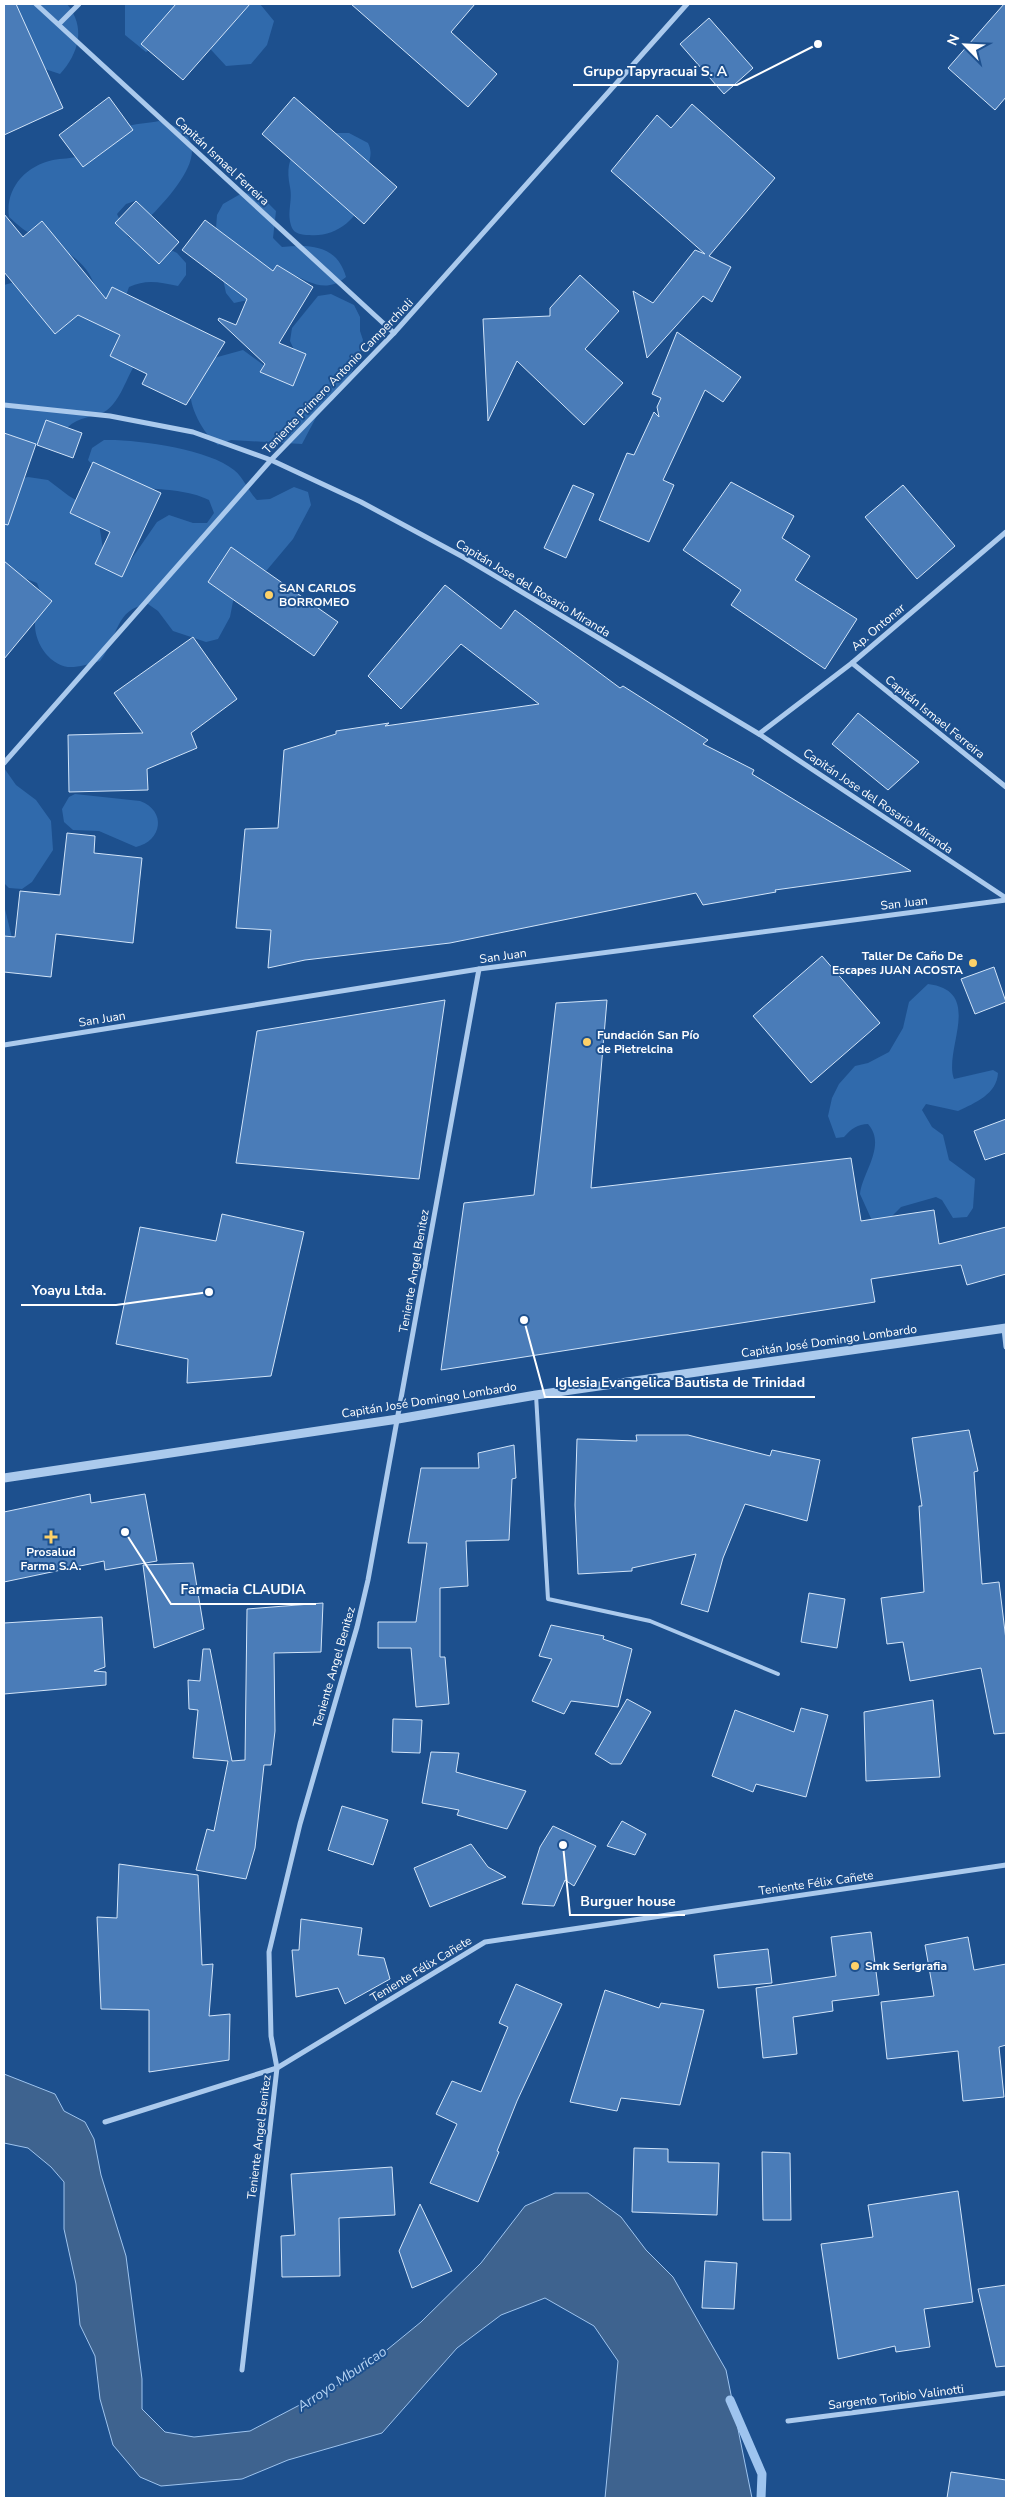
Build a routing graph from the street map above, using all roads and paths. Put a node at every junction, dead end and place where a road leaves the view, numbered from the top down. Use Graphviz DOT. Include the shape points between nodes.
graph roads {
  1 [pos="36,4"];
  2 [pos="79,4"];
  3 [pos="687,4"];
  4 [pos="60,24"];
  5 [pos="394,333"];
  6 [pos="4,405"];
  7 [pos="271,460"];
  8 [pos="1006,532"];
  9 [pos="852,662"];
  10 [pos="759,734"];
  11 [pos="4,763"];
  12 [pos="1006,787"];
  13 [pos="1006,899"];
  14 [pos="478,969"];
  15 [pos="4,1045"];
  16 [pos="1005,1328"];
  17 [pos="1006,1347"];
  18 [pos="536,1395"];
  19 [pos="398,1418"];
  20 [pos="4,1478"];
  21 [pos="778,1674"];
  22 [pos="1006,1865"];
  23 [pos="277,2068"];
  24 [pos="105,2122"];
  25 [pos="242,2370"];
  26 [pos="1006,2393"];
  27 [pos="788,2421"];
  1 -- 4 [label="street, Capitán Ismael Ferreira"];
  2 -- 4 [label="street"];
  3 -- 5 [label="street, Teniente Primero Antonio Camperchioli"];
  4 -- 5 [label="street, Capitán Ismael Ferreira"];
  5 -- 7 [label="street, Teniente Primero Antonio Camperchioli"];
  6 -- 7 [label="street, Capitán Jose del Rosario Miranda" via="110,416 193,432"];
  7 -- 10 [label="street, Capitán Jose del Rosario Miranda" via="361,502 464,558"];
  7 -- 11 [label="street, Teniente Primero Antonio Camperchioli"];
  8 -- 9 [label="street, Ap. Ontonar"];
  9 -- 10 [label="street, Ap. Ontonar"];
  9 -- 12 [label="street, Capitán Ismael Ferreira"];
  10 -- 13 [label="street, Capitán Jose del Rosario Miranda"];
  13 -- 14 [label="street, San Juan"];
  14 -- 15 [label="street, San Juan"];
  14 -- 19 [label="street, Teniente Angel Benitez"];
  16 -- 17 [label="street"];
  16 -- 18 [label="street, Capitán José Domingo Lombardo"];
  18 -- 19 [label="street, Capitán José Domingo Lombardo"];
  18 -- 21 [label="lane" via="548,1599 650,1622"];
  19 -- 20 [label="street, Capitán José Domingo Lombardo"];
  19 -- 23 [label="street, Teniente Angel Benitez" via="357,1627 300,1824 269,1952 271,2036"];
  22 -- 23 [label="street, Teniente Félix Cañete" via="485,1942"];
  23 -- 24 [label="street, Teniente Félix Cañete"];
  23 -- 25 [label="street, Teniente Angel Benitez"];
  26 -- 27 [label="street, Sargento Toribio Valinotti"];
}
